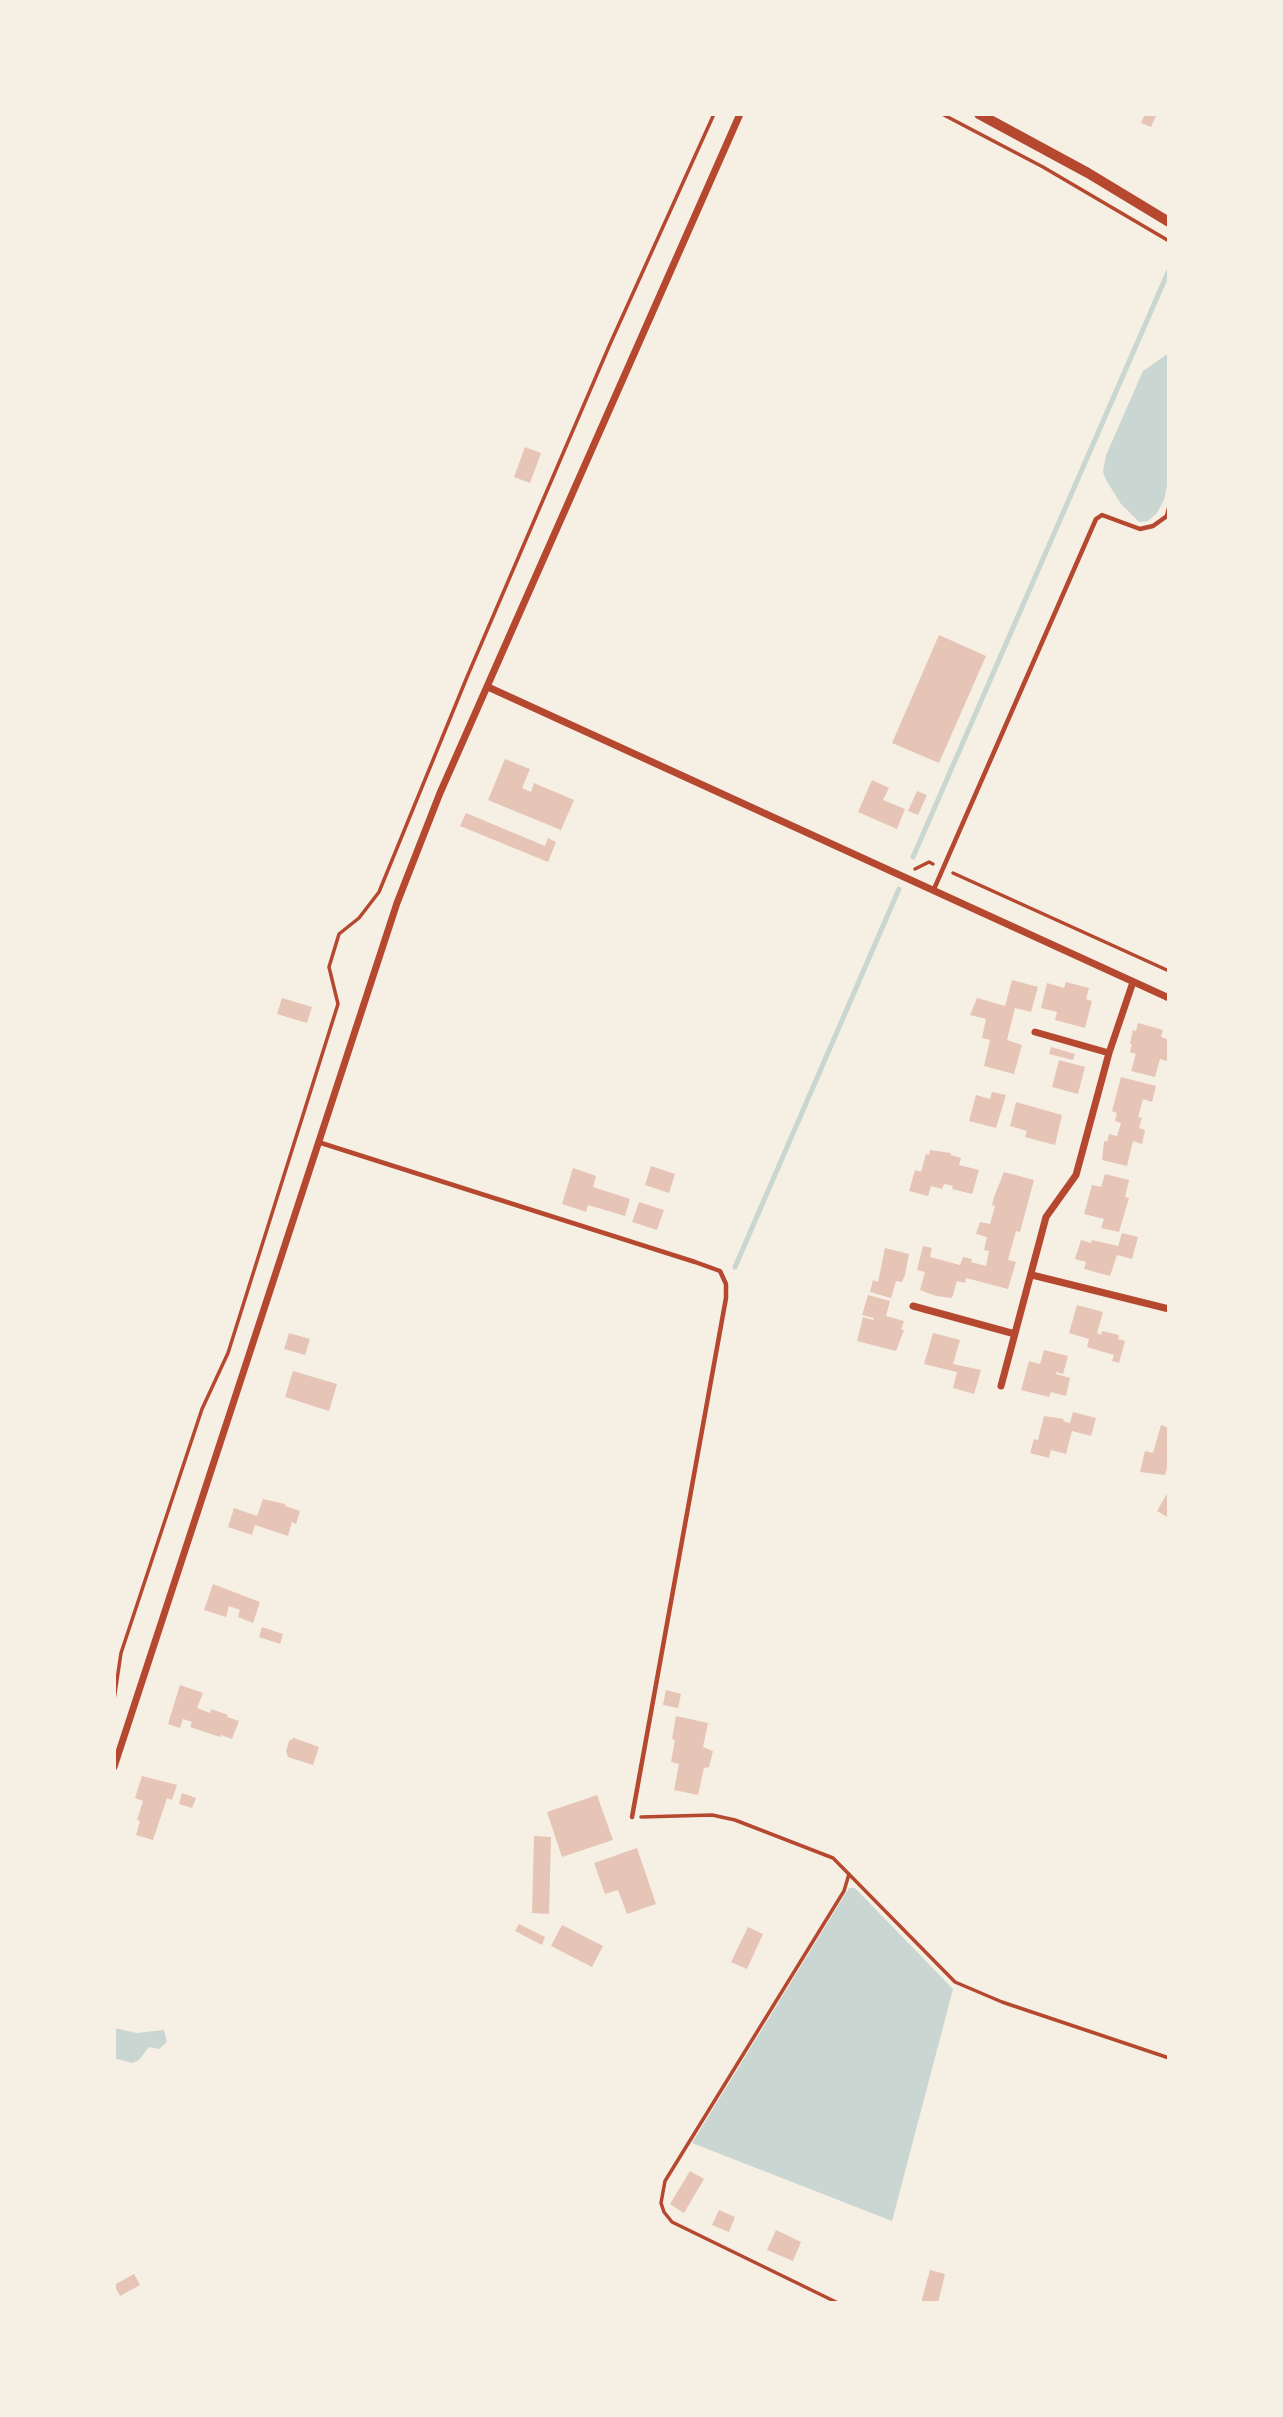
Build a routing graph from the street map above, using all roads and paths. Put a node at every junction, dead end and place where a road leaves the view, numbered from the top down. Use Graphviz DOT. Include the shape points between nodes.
graph roads {
  1 [pos="740,114"];
  2 [pos="942,114"];
  3 [pos="979,114"];
  4 [pos="1169,222"];
  5 [pos="1169,241"];
  6 [pos="1169,509"];
  7 [pos="488,687"];
  8 [pos="943,868"];
  9 [pos="914,869"];
  10 [pos="934,889"];
  11 [pos="1169,971"];
  12 [pos="1133,982"];
  13 [pos="1169,998"];
  14 [pos="1035,1032"];
  15 [pos="1109,1053"];
  16 [pos="318,1142"];
  17 [pos="1032,1275"];
  18 [pos="913,1306"];
  19 [pos="1169,1309"];
  20 [pos="1014,1334"];
  21 [pos="1001,1386"];
  22 [pos="114,1767"];
  23 [pos="632,1817"];
  24 [pos="849,1874"];
  25 [pos="1169,2058"];
  26 [pos="838,2303"];
  1 -- 7 [label="street"];
  2 -- 5 [label="path"];
  3 -- 4 [label="street"];
  6 -- 8 [label="lane" via="1153,526 1140,529 1102,515 1096,519"];
  7 -- 10 [label="street"];
  7 -- 16 [label="street" via="397,903"];
  8 -- 9 [label="path" via="929,862"];
  8 -- 10 [label="lane"];
  8 -- 11 [label="path"];
  10 -- 12 [label="street"];
  12 -- 13 [label="street"];
  12 -- 15 [label="street"];
  14 -- 15 [label="street"];
  15 -- 17 [label="street" via="1076,1175 1046,1217"];
  16 -- 22 [label="street"];
  16 -- 23 [label="lane" via="720,1271 726,1298"];
  17 -- 19 [label="street"];
  17 -- 20 [label="street"];
  18 -- 20 [label="street"];
  20 -- 21 [label="street"];
  23 -- 24 [label="path" via="724,1818 833,1858"];
  24 -- 25 [label="path" via="955,1982"];
  24 -- 26 [label="path" via="844,1891 665,2181 661,2203 672,2222"];
}
